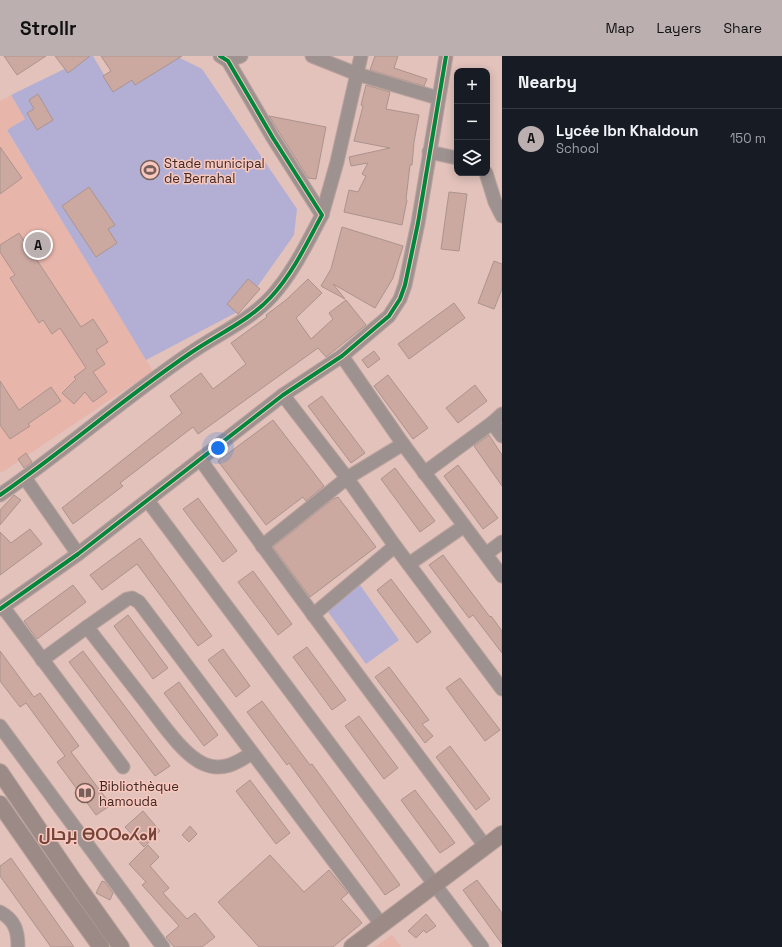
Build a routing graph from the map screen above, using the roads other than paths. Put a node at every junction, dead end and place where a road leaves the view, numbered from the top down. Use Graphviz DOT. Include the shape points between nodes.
graph roads {
  1 [pos="240,56"];
  2 [pos="312,56"];
  3 [pos="361,56"];
  4 [pos="446,56"];
  5 [pos="224,59"];
  6 [pos="358,74"];
  7 [pos="438,98"];
  8 [pos="429,152"];
  9 [pos="454,157"];
  10 [pos="487,176"];
  11 [pos="322,215"];
  12 [pos="502,216"];
  13 [pos="342,356"];
  14 [pos="282,395"];
  15 [pos="502,414"];
  16 [pos="492,423"];
  17 [pos="502,436"];
  18 [pos="403,444"];
  19 [pos="200,459"];
  20 [pos="424,474"];
  21 [pos="25,478"];
  22 [pos="347,478"];
  23 [pos="0,495"];
  24 [pos="148,501"];
  25 [pos="464,526"];
  26 [pos="502,542"];
  27 [pos="262,546"];
  28 [pos="395,546"];
  29 [pos="78,554"];
  30 [pos="486,554"];
  31 [pos="409,564"];
  32 [pos="502,576"];
  33 [pos="2,608"];
  34 [pos="313,614"];
  35 [pos="86,627"];
  36 [pos="42,660"];
  37 [pos="502,689"];
  38 [pos="0,726"];
  39 [pos="252,752"];
  40 [pos="123,767"];
  41 [pos="0,772"];
  42 [pos="0,804"];
  43 [pos="502,834"];
  44 [pos="485,846"];
  45 [pos="435,885"];
  46 [pos="0,912"];
  47 [pos="382,924"];
  48 [pos="18,947"];
  49 [pos="101,947"];
  50 [pos="121,947"];
  51 [pos="163,947"];
  52 [pos="352,947"];
  53 [pos="482,947"];
  1 -- 5 [label="street"];
  2 -- 6 [label="street"];
  3 -- 6 [label="street"];
  4 -- 7 [label="street"];
  5 -- 11 [label="street"];
  6 -- 7 [label="street"];
  6 -- 11 [label="street"];
  7 -- 8 [label="street"];
  8 -- 9 [label="street"];
  8 -- 13 [label="street" via="416,231 400,299 389,316"];
  10 -- 12 [label="street"];
  11 -- 21 [label="street" via="287,276 271,297 124,402"];
  13 -- 14 [label="street"];
  13 -- 18 [label="street"];
  14 -- 19 [label="street"];
  14 -- 22 [label="street"];
  15 -- 16 [label="street"];
  16 -- 17 [label="street"];
  16 -- 20 [label="street"];
  18 -- 20 [label="street"];
  18 -- 22 [label="street"];
  19 -- 24 [label="street"];
  19 -- 27 [label="street"];
  20 -- 25 [label="street"];
  21 -- 23 [label="street"];
  21 -- 29 [label="street"];
  22 -- 27 [label="street"];
  22 -- 28 [label="street"];
  24 -- 29 [label="street"];
  24 -- 45 [label="street"];
  25 -- 30 [label="street"];
  25 -- 31 [label="street"];
  26 -- 30 [label="street"];
  27 -- 34 [label="street"];
  28 -- 31 [label="street"];
  28 -- 34 [label="street"];
  29 -- 33 [label="street"];
  30 -- 32 [label="street"];
  31 -- 37 [label="street"];
  33 -- 36 [label="street"];
  34 -- 44 [label="street"];
  35 -- 36 [label="street"];
  35 -- 39 [label="street" via="193,758 204,765 221,767 238,762"];
  35 -- 39 [label="street" via="127,599 132,598 139,602"];
  36 -- 40 [label="street"];
  38 -- 51 [label="street"];
  39 -- 47 [label="street"];
  41 -- 50 [label="main road"];
  42 -- 49 [label="main road"];
  43 -- 44 [label="main road"];
  44 -- 45 [label="main road"];
  45 -- 47 [label="main road"];
  45 -- 53 [label="street"];
  46 -- 48 [label="street" via="16,927"];
  47 -- 52 [label="main road"];
}
